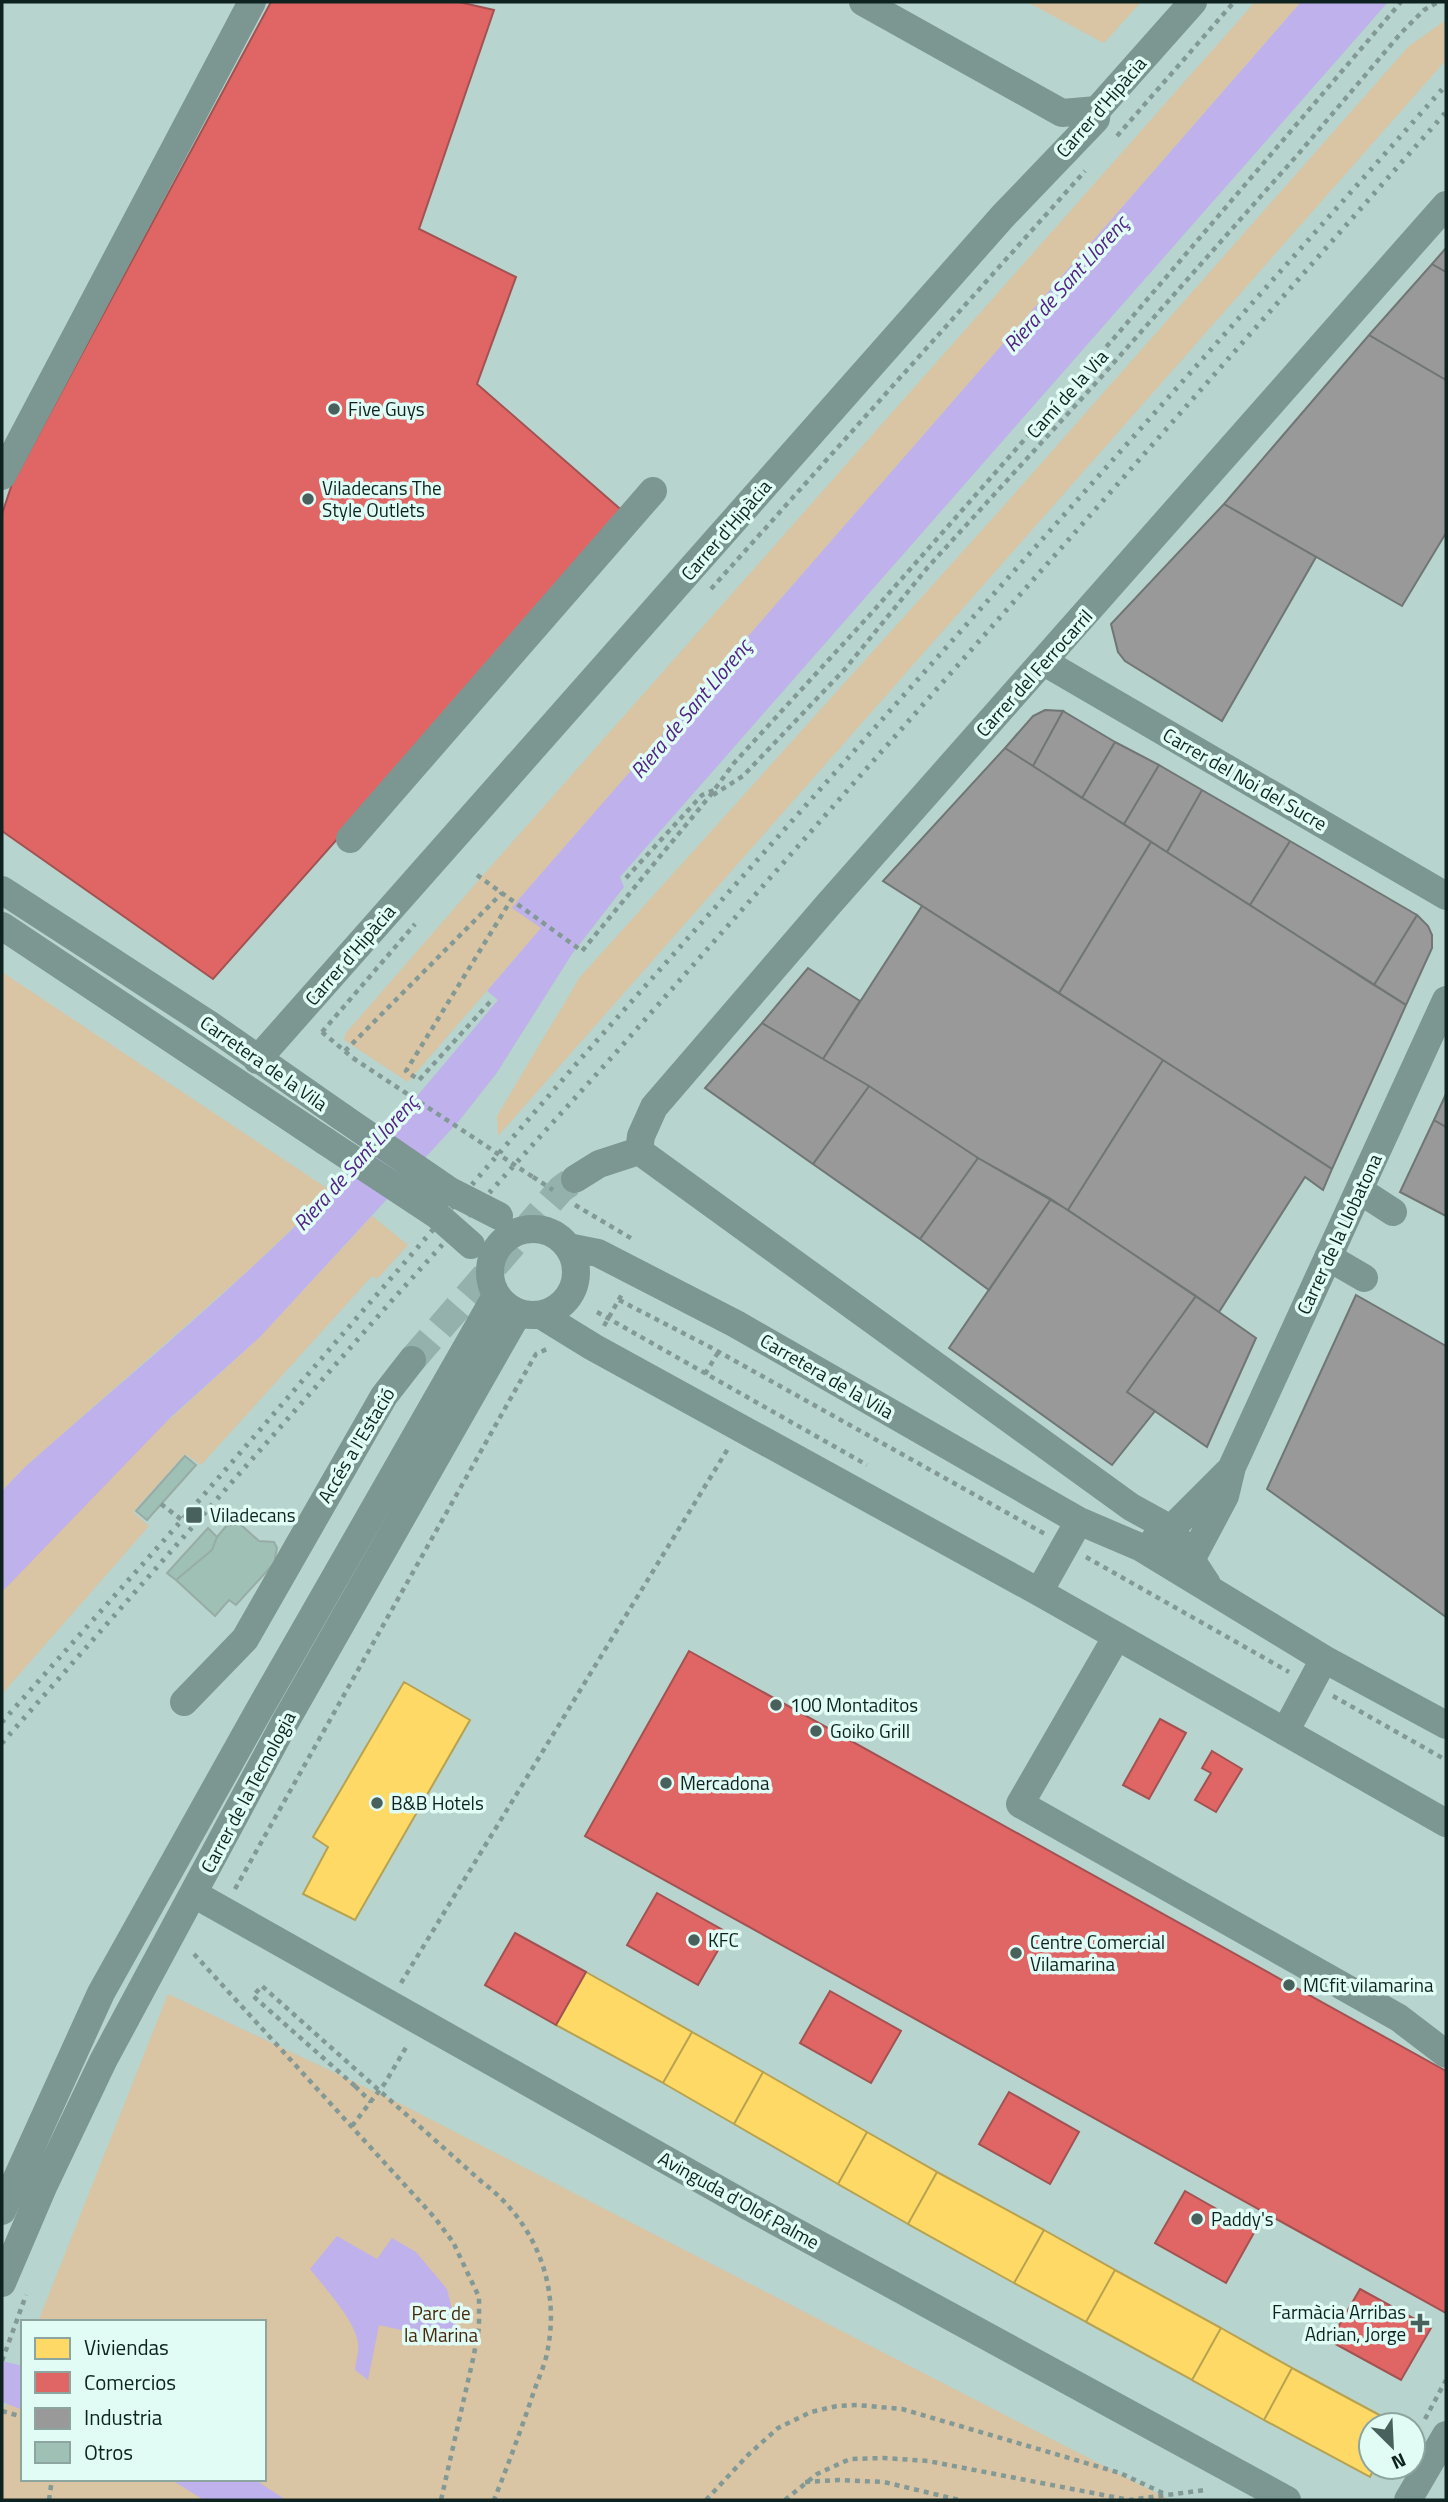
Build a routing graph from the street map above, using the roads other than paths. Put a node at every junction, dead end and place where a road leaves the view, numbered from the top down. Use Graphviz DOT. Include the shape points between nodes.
graph roads {
  1 [pos="252,2"];
  2 [pos="863,2"];
  3 [pos="1193,2"];
  4 [pos="1051,108"];
  5 [pos="1097,110"];
  6 [pos="1030,187"];
  7 [pos="1446,205"];
  8 [pos="2,476"];
  9 [pos="653,491"];
  10 [pos="1044,662"];
  11 [pos="350,839"];
  12 [pos="2,890"];
  13 [pos="1446,896"];
  14 [pos="2,926"];
  15 [pos="1446,1000"];
  16 [pos="257,1060"];
  17 [pos="639,1151"];
  18 [pos="566,1190"];
  19 [pos="1359,1190"];
  20 [pos="1393,1212"];
  21 [pos="531,1228"];
  22 [pos="568,1247"];
  23 [pos="481,1254"];
  24 [pos="1328,1257"];
  25 [pos="1364,1278"];
  26 [pos="496,1296"];
  27 [pos="530,1314"];
  28 [pos="412,1360"];
  29 [pos="1232,1467"];
  30 [pos="1079,1521"];
  31 [pos="1171,1529"];
  32 [pos="1140,1547"];
  33 [pos="1191,1560"];
  34 [pos="1211,1590"];
  35 [pos="1039,1592"];
  36 [pos="1117,1636"];
  37 [pos="1324,1659"];
  38 [pos="184,1702"];
  39 [pos="1446,1725"];
  40 [pos="1285,1732"];
  41 [pos="1446,1823"];
  42 [pos="194,1894"];
  43 [pos="1446,2054"];
  44 [pos="2,2211"];
  45 [pos="3,2280"];
  46 [pos="1433,2432"];
  47 [pos="1287,2500"];
  48 [pos="1408,2500"];
  1 -- 8 [label="street"];
  2 -- 4 [label="street"];
  3 -- 5 [label="street, Carrer d'Hipàcia"];
  4 -- 5 [label="street" via="1062,113"];
  4 -- 6 [label="street" via="1061,136"];
  5 -- 6 [label="street, Carrer d'Hipàcia" via="1096,119"];
  6 -- 16 [label="street, Carrer d'Hipàcia"];
  7 -- 10 [label="street, Carrer del Ferrocarril"];
  9 -- 11 [label="street"];
  10 -- 13 [label="street, Carrer del Noi del Sucre"];
  10 -- 17 [label="street, Carrer del Ferrocarril" via="654,1107"];
  12 -- 16 [label="street, Carretera de la Vila"];
  14 -- 23 [label="street, Carretera de la Vila, bridge" via="437,1215"];
  15 -- 19 [label="street, Carrer de la Llobatona"];
  16 -- 21 [label="street, Carretera de la Vila, bridge" via="450,1191"];
  17 -- 18 [label="street" via="599,1164"];
  17 -- 31 [label="street" via="1131,1507"];
  19 -- 20 [label="street"];
  19 -- 24 [label="street, Carrer de la Llobatona"];
  21 -- 22 [label="street" via="551,1233"];
  21 -- 23 [label="street"];
  22 -- 27 [label="street" via="576,1279 569,1296 557,1308"];
  22 -- 30 [label="street, Carretera de la Vila" via="598,1253 736,1324"];
  23 -- 26 [label="street"];
  24 -- 25 [label="street"];
  24 -- 29 [label="street, Carrer de la Llobatona"];
  26 -- 27 [label="street" via="505,1306"];
  26 -- 44 [label="street, Carrer de la Tecnologia" via="101,1993"];
  27 -- 35 [label="street"];
  27 -- 42 [label="street, Carrer de la Tecnologia" via="284,1724"];
  28 -- 38 [label="street, Accés a l'Estació" via="384,1396 245,1639"];
  29 -- 31 [label="street, Carrer de la Llobatona"];
  29 -- 33 [label="street, Carrer de la Llobatona" via="1225,1496"];
  30 -- 32 [label="street, Carretera de la Vila"];
  30 -- 35 [label="street"];
  31 -- 32 [label="street, Carrer de la Llobatona"];
  31 -- 33 [label="street"];
  32 -- 34 [label="street, Carretera de la Vila"];
  33 -- 34 [label="street"];
  34 -- 37 [label="street, Carretera de la Vila"];
  35 -- 36 [label="street"];
  36 -- 40 [label="street"];
  36 -- 43 [label="street" via="1020,1804 1399,2018"];
  37 -- 39 [label="street, Carretera de la Vila"];
  37 -- 40 [label="street"];
  40 -- 41 [label="street"];
  42 -- 45 [label="street, Carrer de la Tecnologia" via="103,2061"];
  42 -- 47 [label="street, Avinguda d'Olof Palme" via="746,2205"];
  46 -- 48 [label="street"];
}
